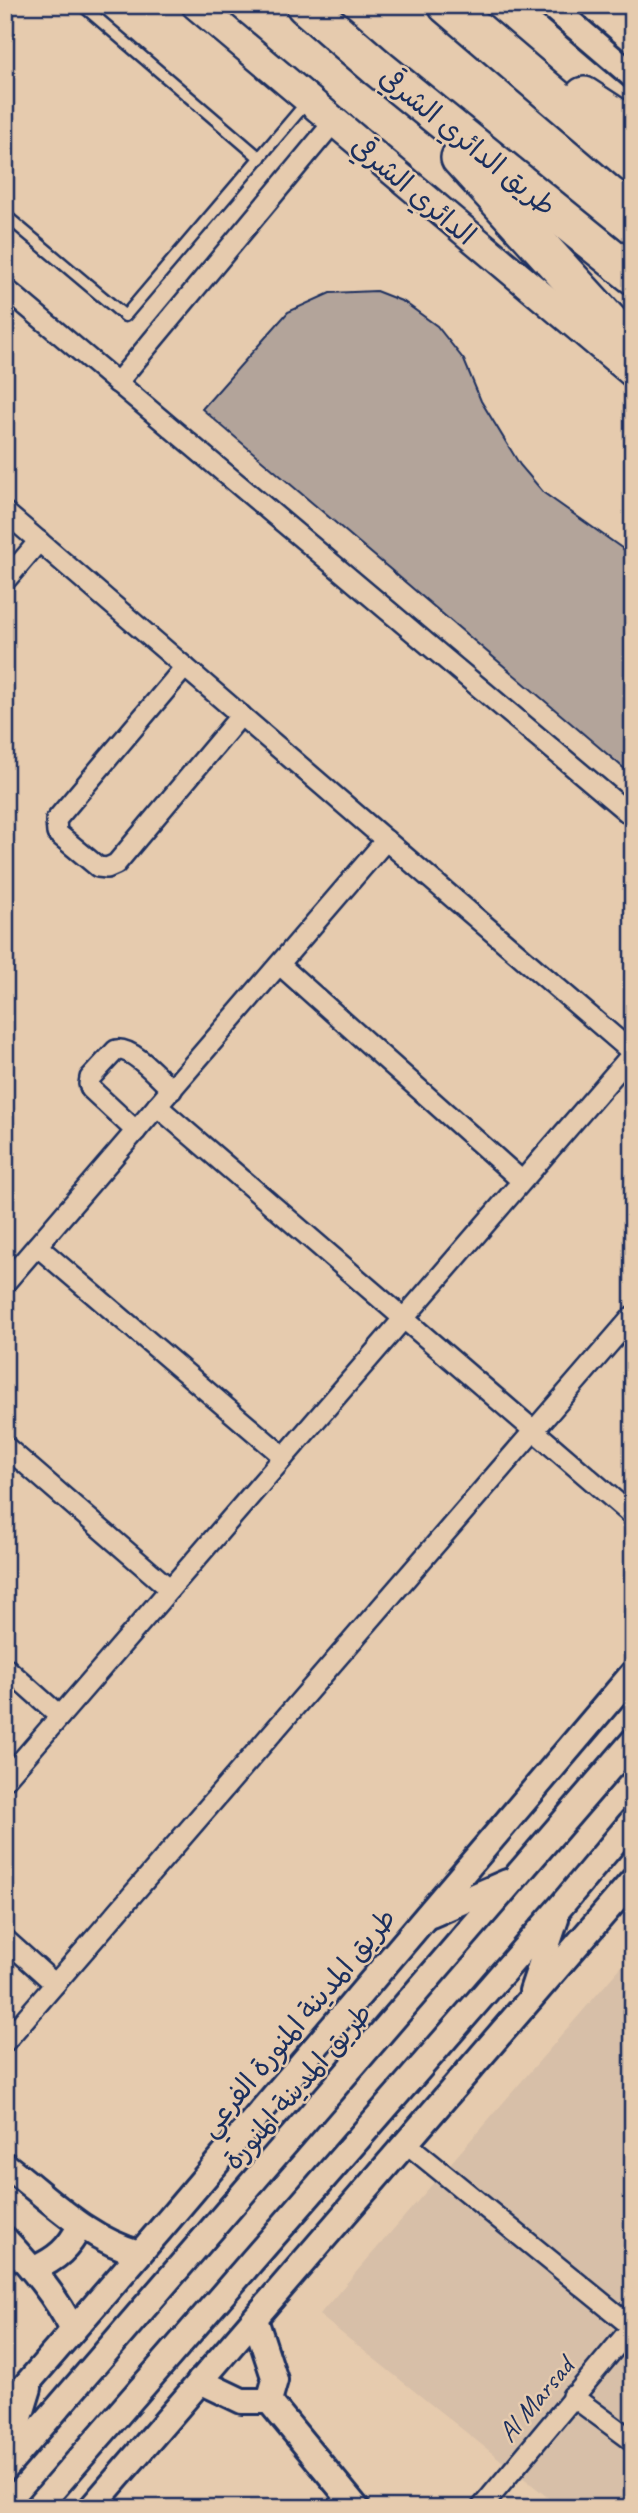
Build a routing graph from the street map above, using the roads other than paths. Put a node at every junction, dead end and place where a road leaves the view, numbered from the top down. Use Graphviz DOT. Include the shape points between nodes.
graph roads {
  1 [pos="82,5"];
  2 [pos="196,5"];
  3 [pos="305,5"];
  4 [pos="550,5"];
  5 [pos="452,9"];
  6 [pos="379,69"];
  7 [pos="633,76"];
  8 [pos="307,101"];
  9 [pos="333,123"];
  10 [pos="633,128"];
  11 [pos="260,158"];
  12 [pos="633,164"];
  13 [pos="5,215"];
  14 [pos="633,275"];
  15 [pos="5,288"];
  16 [pos="633,348"];
  17 [pos="633,373"];
  18 [pos="117,383"];
  19 [pos="5,512"];
  20 [pos="39,541"];
  21 [pos="5,581"];
  22 [pos="185,667"];
  23 [pos="241,715"];
  24 [pos="633,817"];
  25 [pos="386,841"];
  26 [pos="280,965"];
  27 [pos="633,1053"];
  28 [pos="172,1090"];
  29 [pos="157,1106"];
  30 [pos="136,1132"];
  31 [pos="522,1181"];
  32 [pos="37,1246"];
  33 [pos="5,1283"];
  34 [pos="633,1316"];
  35 [pos="403,1318"];
  36 [pos="533,1429"];
  37 [pos="5,1446"];
  38 [pos="284,1457"];
  39 [pos="633,1516"];
  40 [pos="170,1590"];
  41 [pos="5,1667"];
  42 [pos="633,1673"];
  43 [pos="60,1716"];
  44 [pos="633,1741"];
  45 [pos="5,1780"];
  46 [pos="633,1820"];
  47 [pos="514,1879"];
  48 [pos="633,1880"];
  49 [pos="559,1908"];
  50 [pos="424,1919"];
  51 [pos="5,1939"];
  52 [pos="55,1983"];
  53 [pos="528,2001"];
  54 [pos="5,2042"];
  55 [pos="406,2143"];
  56 [pos="5,2165"];
  57 [pos="218,2222"];
  58 [pos="80,2225"];
  59 [pos="160,2230"];
  60 [pos="5,2239"];
  61 [pos="139,2253"];
  62 [pos="34,2269"];
  63 [pos="255,2319"];
  64 [pos="632,2326"];
  65 [pos="73,2330"];
  66 [pos="32,2377"];
  67 [pos="200,2381"];
  68 [pos="572,2396"];
  69 [pos="269,2401"];
  70 [pos="5,2409"];
  71 [pos="633,2441"];
  72 [pos="5,2467"];
  73 [pos="37,2508"];
  74 [pos="91,2508"];
  75 [pos="357,2508"];
  76 [pos="481,2508"];
  1 -- 11 [label="lane"];
  2 -- 8 [label="main road, الدائري الشرقي"];
  3 -- 6 [label="highway, طريق الدائري الشرقي"];
  4 -- 7 [label="street"];
  5 -- 10 [label="highway"];
  5 -- 12 [label="highway"];
  6 -- 14 [label="highway, طريق الدائري الشرقي"];
  6 -- 16 [label="highway"];
  8 -- 9 [label="main road, الدائري الشرقي"];
  8 -- 11 [label="lane"];
  9 -- 17 [label="main road, الدائري الشرقي"];
  9 -- 18 [label="street"];
  11 -- 13 [label="lane" via="125,316"];
  15 -- 18 [label="street"];
  18 -- 24 [label="street"];
  19 -- 20 [label="street"];
  20 -- 21 [label="street"];
  20 -- 22 [label="street"];
  22 -- 23 [label="street"];
  22 -- 23 [label="street" via="56,820 57,833 98,867 116,864"];
  23 -- 25 [label="street"];
  25 -- 26 [label="street"];
  25 -- 27 [label="street"];
  26 -- 28 [label="street"];
  26 -- 31 [label="street"];
  27 -- 31 [label="street"];
  28 -- 29 [label="street"];
  28 -- 30 [label="street" via="122,1049 90,1078 91,1089"];
  29 -- 30 [label="street"];
  29 -- 35 [label="street"];
  30 -- 32 [label="street"];
  31 -- 35 [label="street"];
  32 -- 33 [label="street"];
  32 -- 38 [label="street"];
  34 -- 36 [label="street"];
  35 -- 36 [label="street"];
  35 -- 38 [label="street"];
  36 -- 39 [label="street"];
  36 -- 52 [label="street"];
  37 -- 40 [label="street"];
  38 -- 40 [label="street"];
  40 -- 43 [label="street"];
  41 -- 43 [label="street"];
  42 -- 50 [label="street, طريق المدينة المنورة الفرعي"];
  43 -- 45 [label="street"];
  44 -- 47 [label="street, طريق المدينة المنورة"];
  46 -- 49 [label="street"];
  47 -- 50 [label="street"];
  47 -- 57 [label="street, طريق المدينة المنورة"];
  48 -- 53 [label="street"];
  49 -- 53 [label="street"];
  49 -- 73 [label="street"];
  50 -- 59 [label="street, طريق المدينة المنورة الفرعي"];
  51 -- 52 [label="street"];
  52 -- 54 [label="street"];
  53 -- 55 [label="street"];
  55 -- 63 [label="street"];
  55 -- 64 [label="street"];
  56 -- 58 [label="street"];
  57 -- 59 [label="street"];
  57 -- 72 [label="street, طريق المدينة المنورة"];
  58 -- 61 [label="street"];
  58 -- 62 [label="street" via="67,2248"];
  59 -- 61 [label="street, طريق المدينة المنورة الفرعي"];
  60 -- 62 [label="street"];
  61 -- 65 [label="street, طريق المدينة المنورة الفرعي"];
  62 -- 65 [label="street"];
  63 -- 67 [label="street"];
  63 -- 69 [label="street" via="275,2380"];
  64 -- 68 [label="street, Al Marsad"];
  65 -- 66 [label="street, طريق المدينة المنورة الفرعي"];
  66 -- 70 [label="street, طريق المدينة المنورة الفرعي"];
  66 -- 72 [label="street"];
  67 -- 69 [label="street" via="242,2401"];
  67 -- 74 [label="street"];
  68 -- 71 [label="street"];
  68 -- 76 [label="street, Al Marsad"];
  69 -- 75 [label="street"];
}
